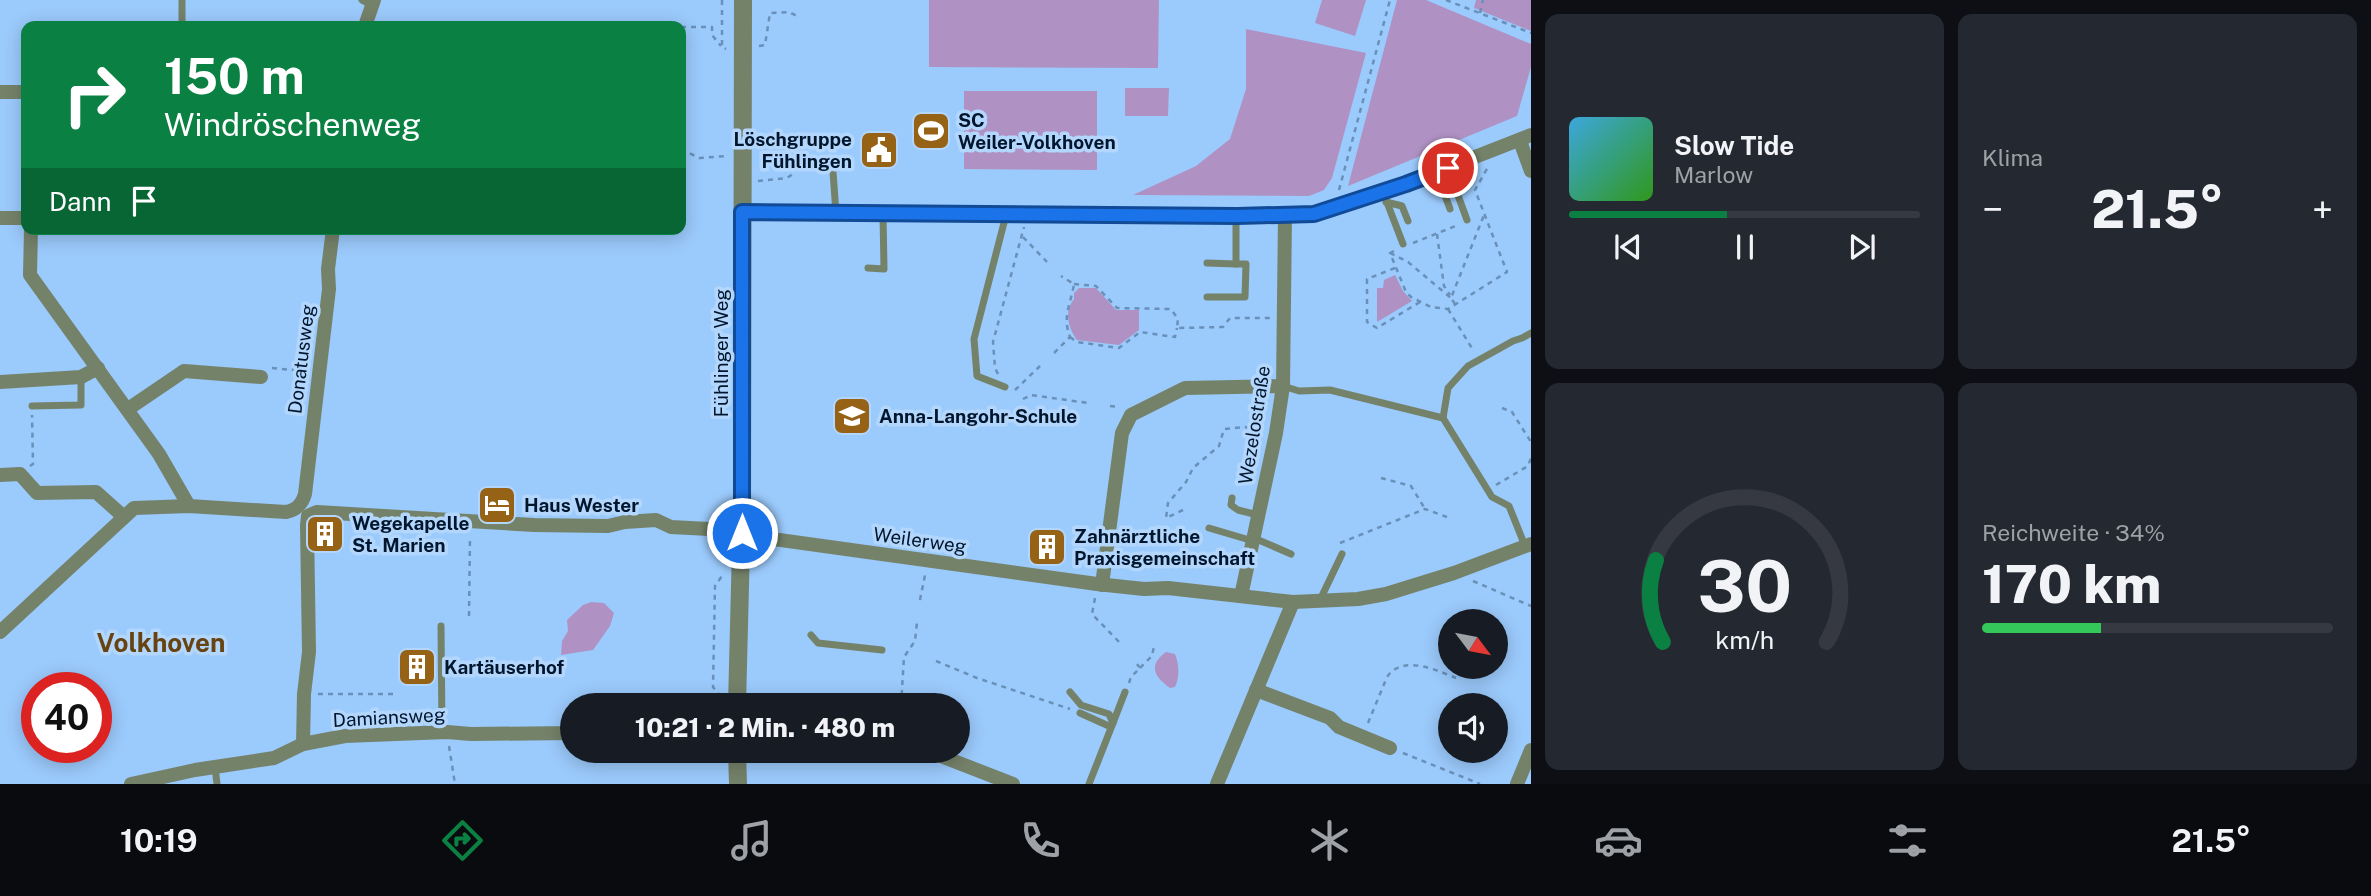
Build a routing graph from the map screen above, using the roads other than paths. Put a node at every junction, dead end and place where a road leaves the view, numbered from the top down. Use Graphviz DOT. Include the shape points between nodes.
graph roads {
  1 [pos="182,0"];
  2 [pos="743,0"];
  3 [pos="369,2"];
  4 [pos="182,21"];
  5 [pos="366,21"];
  6 [pos="0,92"];
  7 [pos="21,92"];
  8 [pos="1525,138"];
  9 [pos="1448,168"];
  10 [pos="1531,171"];
  11 [pos="834,172"];
  12 [pos="1456,190"];
  13 [pos="1385,197"];
  14 [pos="1450,209"];
  15 [pos="742,212"];
  16 [pos="836,213"];
  17 [pos="883,213"];
  18 [pos="1006,214"];
  19 [pos="1285,215"];
  20 [pos="1237,216"];
  21 [pos="0,218"];
  22 [pos="21,218"];
  23 [pos="1408,221"];
  24 [pos="1467,221"];
  25 [pos="31,235"];
  26 [pos="332,235"];
  27 [pos="1402,246"];
  28 [pos="1207,263"];
  29 [pos="1236,264"];
  30 [pos="868,268"];
  31 [pos="1208,297"];
  32 [pos="1531,333"];
  33 [pos="98,368"];
  34 [pos="80,377"];
  35 [pos="261,377"];
  36 [pos="0,382"];
  37 [pos="1283,386"];
  38 [pos="1005,387"];
  39 [pos="32,406"];
  40 [pos="128,409"];
  41 [pos="1443,418"];
  42 [pos="0,475"];
  43 [pos="1231,498"];
  44 [pos="189,506"];
  45 [pos="1258,515"];
  46 [pos="124,517"];
  47 [pos="1209,528"];
  48 [pos="742,533"];
  49 [pos="1253,540"];
  50 [pos="1528,545"];
  51 [pos="1291,554"];
  52 [pos="1342,554"];
  53 [pos="1099,584"];
  54 [pos="1241,596"];
  55 [pos="1319,601"];
  56 [pos="1293,602"];
  57 [pos="441,626"];
  58 [pos="0,632"];
  59 [pos="811,635"];
  60 [pos="882,650"];
  61 [pos="1256,690"];
  62 [pos="1070,692"];
  63 [pos="1125,692"];
  64 [pos="732,693"];
  65 [pos="1080,713"];
  66 [pos="1112,725"];
  67 [pos="444,732"];
  68 [pos="560,733"];
  69 [pos="303,744"];
  70 [pos="1390,748"];
  71 [pos="1531,750"];
  72 [pos="737,763"];
  73 [pos="959,763"];
  74 [pos="215,767"];
  75 [pos="131,784"];
  76 [pos="217,784"];
  77 [pos="738,784"];
  78 [pos="1013,784"];
  79 [pos="1089,784"];
  80 [pos="1217,784"];
  81 [pos="1517,784"];
  1 -- 4 [label="lane"];
  2 -- 15 [label="street, Fühlinger Weg" via="735,50"];
  3 -- 5 [label="street"];
  6 -- 7 [label="street"];
  8 -- 9 [label="street"];
  8 -- 10 [label="street"];
  9 -- 12 [label="lane"];
  9 -- 13 [label="street"];
  11 -- 16 [label="lane"];
  12 -- 14 [label="lane" via="1444,194"];
  12 -- 24 [label="lane"];
  13 -- 19 [label="street" via="1314,214"];
  13 -- 23 [label="lane" via="1402,206"];
  13 -- 27 [label="lane"];
  15 -- 16 [label="street"];
  15 -- 48 [label="street, Fühlinger Weg"];
  16 -- 17 [label="street"];
  17 -- 18 [label="street"];
  17 -- 30 [label="lane" via="884,269"];
  18 -- 20 [label="street"];
  18 -- 38 [label="lane" via="974,338 977,376"];
  19 -- 20 [label="street"];
  19 -- 37 [label="street, Wezelostraße"];
  20 -- 29 [label="lane"];
  21 -- 22 [label="street"];
  25 -- 33 [label="street" via="30,275"];
  26 -- 44 [label="street, Donatusweg" via="305,494 299,505 286,512"];
  28 -- 29 [label="lane"];
  29 -- 31 [label="lane" via="1246,264 1245,296"];
  32 -- 41 [label="lane" via="1468,366 1448,388"];
  33 -- 34 [label="street"];
  33 -- 40 [label="street"];
  34 -- 36 [label="street"];
  34 -- 39 [label="lane" via="81,405"];
  35 -- 40 [label="street" via="184,371"];
  37 -- 41 [label="lane" via="1299,391 1330,390"];
  37 -- 45 [label="street, Wezelostraße"];
  37 -- 53 [label="street" via="1185,388 1131,415 1122,433"];
  40 -- 44 [label="street"];
  41 -- 50 [label="lane" via="1492,497 1509,506"];
  42 -- 46 [label="street" via="20,474 37,493 96,492"];
  43 -- 45 [label="lane" via="1231,505 1238,510"];
  44 -- 46 [label="street" via="146,506"];
  45 -- 49 [label="street, Wezelostraße"];
  46 -- 58 [label="street"];
  47 -- 49 [label="lane"];
  48 -- 53 [label="street, Weilerweg"];
  48 -- 64 [label="street, Fühlinger Weg"];
  48 -- 69 [label="street, Weilerweg" via="671,527 656,520 608,526 317,512 308,516 309,652"];
  49 -- 51 [label="lane"];
  49 -- 54 [label="street, Wezelostraße"];
  50 -- 55 [label="street, Weilerweg" via="1371,598"];
  52 -- 55 [label="lane"];
  53 -- 54 [label="street, Weilerweg"];
  54 -- 56 [label="street, Weilerweg"];
  55 -- 56 [label="street, Weilerweg"];
  56 -- 61 [label="street"];
  57 -- 67 [label="lane"];
  59 -- 60 [label="lane" via="818,643"];
  61 -- 70 [label="street" via="1330,718 1339,727"];
  61 -- 80 [label="street"];
  62 -- 66 [label="lane" via="1081,705 1109,714"];
  63 -- 66 [label="lane"];
  65 -- 66 [label="lane"];
  66 -- 79 [label="lane"];
  67 -- 68 [label="street, Damiansweg"];
  67 -- 69 [label="street, Damiansweg" via="345,736"];
  69 -- 74 [label="street, Damiansweg" via="274,758"];
  71 -- 81 [label="street"];
  72 -- 77 [label="street"];
  73 -- 78 [label="street"];
  74 -- 75 [label="street, Damiansweg"];
  74 -- 76 [label="lane"];
}
